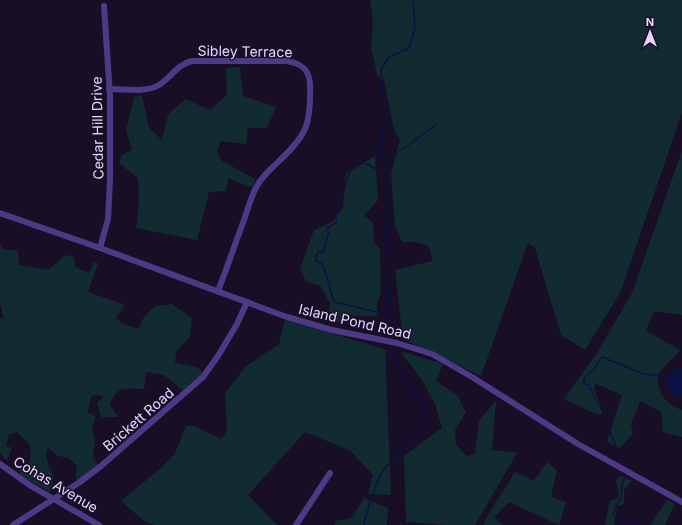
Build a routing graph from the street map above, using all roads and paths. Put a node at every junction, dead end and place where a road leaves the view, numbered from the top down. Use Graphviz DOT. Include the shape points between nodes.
graph roads {
  1 [pos="104,6"];
  2 [pos="109,89"];
  3 [pos="0,213"];
  4 [pos="100,248"];
  5 [pos="218,292"];
  6 [pos="247,302"];
  7 [pos="0,464"];
  8 [pos="330,473"];
  9 [pos="54,498"];
  10 [pos="682,502"];
  11 [pos="13,525"];
  12 [pos="99,525"];
  13 [pos="296,525"];
  1 -- 2 [label="street, Cedar Hill Drive"];
  2 -- 4 [label="street, Cedar Hill Drive" via="109,210"];
  2 -- 5 [label="street, Sibley Terrace" via="154,87 182,64 192,61 286,61 297,63 308,74 310,110 305,130 293,148 257,185"];
  3 -- 4 [label="street, Island Pond Road"];
  4 -- 5 [label="street, Island Pond Road"];
  5 -- 6 [label="street, Island Pond Road"];
  6 -- 9 [label="street, Brickett Road" via="237,324 203,377 113,457"];
  6 -- 10 [label="street, Island Pond Road" via="309,324 398,343 432,354 578,444"];
  7 -- 9 [label="street, Cohas Avenue" via="18,478"];
  8 -- 13 [label="street"];
  9 -- 11 [label="street, Brickett Road"];
  9 -- 12 [label="street, Cohas Avenue"];
}
